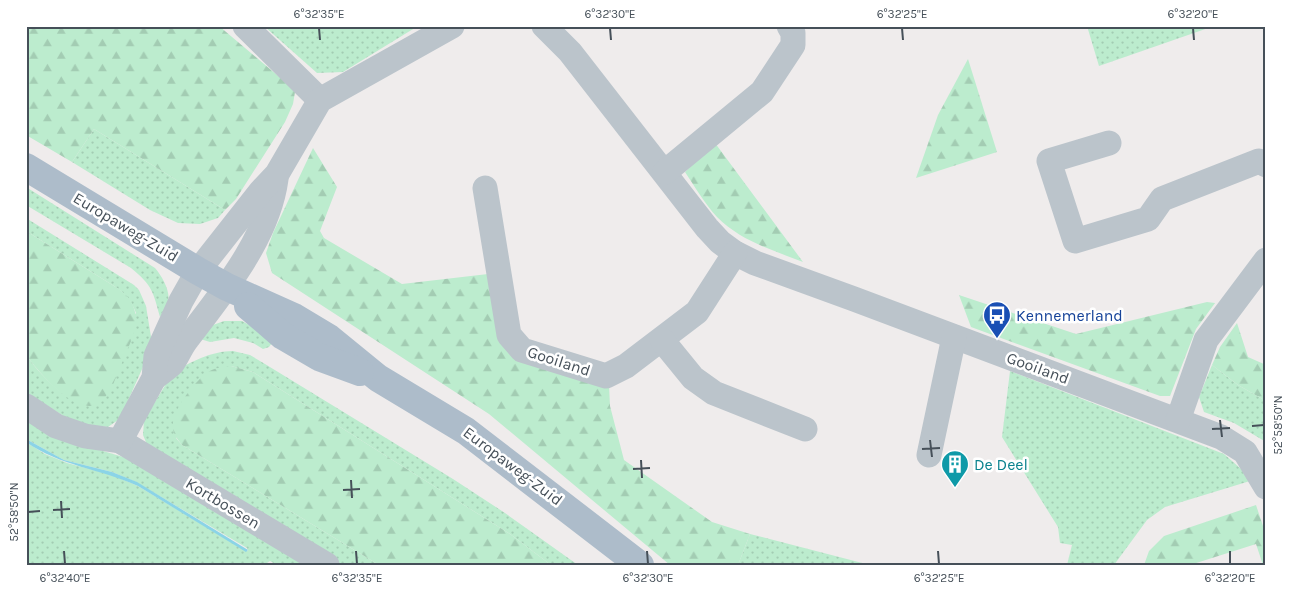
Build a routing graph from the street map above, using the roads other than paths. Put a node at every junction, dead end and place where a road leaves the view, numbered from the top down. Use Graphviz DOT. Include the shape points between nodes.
graph roads {
  1 [pos="244,26"];
  2 [pos="452,26"];
  3 [pos="544,26"];
  4 [pos="789,26"];
  5 [pos="320,100"];
  6 [pos="1109,143"];
  7 [pos="1266,165"];
  8 [pos="26,167"];
  9 [pos="665,172"];
  10 [pos="277,174"];
  11 [pos="485,188"];
  12 [pos="735,253"];
  13 [pos="1266,260"];
  14 [pos="198,271"];
  15 [pos="227,287"];
  16 [pos="954,337"];
  17 [pos="662,340"];
  18 [pos="154,378"];
  19 [pos="26,406"];
  20 [pos="1178,420"];
  21 [pos="805,429"];
  22 [pos="120,441"];
  23 [pos="929,455"];
  24 [pos="1266,487"];
  25 [pos="326,565"];
  26 [pos="640,565"];
  1 -- 5 [label="street"];
  2 -- 5 [label="street"];
  3 -- 9 [label="street, Gooiland" via="570,52"];
  4 -- 9 [label="street" via="793,45 762,92"];
  5 -- 10 [label="street"];
  6 -- 7 [label="street" via="1049,161 1076,241 1148,219 1162,199 1259,161"];
  8 -- 14 [label="main road, Europaweg-Zuid"];
  9 -- 12 [label="street, Gooiland" via="706,228"];
  10 -- 14 [label="street"];
  10 -- 15 [label="street" via="274,193 253,245"];
  11 -- 17 [label="street, Gooiland" via="509,335 522,350 606,376"];
  12 -- 16 [label="street, Gooiland" via="754,263"];
  12 -- 17 [label="street, Gooiland" via="697,312"];
  13 -- 20 [label="street" via="1206,340"];
  14 -- 15 [label="main road, Europaweg-Zuid"];
  14 -- 18 [label="street" via="156,356"];
  15 -- 18 [label="street" via="186,339 171,365"];
  15 -- 26 [label="main road, Europaweg-Zuid" via="283,336 320,357 378,378 466,431"];
  16 -- 20 [label="street, Gooiland"];
  16 -- 23 [label="street"];
  17 -- 21 [label="street" via="693,378 714,393"];
  18 -- 22 [label="street"];
  19 -- 22 [label="street, Kortbossen" via="56,426 85,436"];
  20 -- 24 [label="street, Gooiland" via="1221,437 1245,452"];
  22 -- 25 [label="street, Kortbossen"];
}
